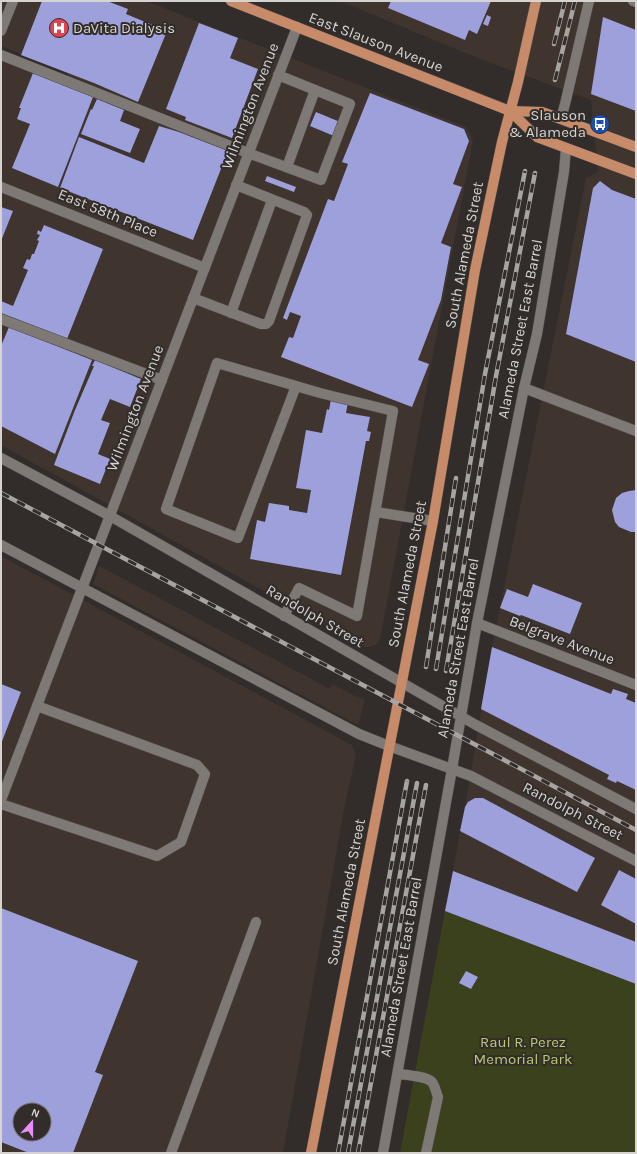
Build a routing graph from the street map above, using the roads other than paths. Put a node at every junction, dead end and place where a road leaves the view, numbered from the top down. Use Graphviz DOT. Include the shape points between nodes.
graph roads {
  1 [pos="12,1"];
  2 [pos="231,1"];
  3 [pos="536,1"];
  4 [pos="589,1"];
  5 [pos="297,27"];
  6 [pos="1,31"];
  7 [pos="1,54"];
  8 [pos="278,75"];
  9 [pos="315,90"];
  10 [pos="510,111"];
  11 [pos="560,119"];
  12 [pos="636,147"];
  13 [pos="566,148"];
  14 [pos="248,153"];
  15 [pos="287,167"];
  16 [pos="636,174"];
  17 [pos="236,185"];
  18 [pos="1,187"];
  19 [pos="272,200"];
  20 [pos="205,268"];
  21 [pos="193,298"];
  22 [pos="231,313"];
  23 [pos="1,319"];
  24 [pos="162,380"];
  25 [pos="296,386"];
  26 [pos="524,388"];
  27 [pos="636,432"];
  28 [pos="1,458"];
  29 [pos="376,512"];
  30 [pos="110,516"];
  31 [pos="433,521"];
  32 [pos="1,545"];
  33 [pos="82,587"];
  34 [pos="284,616"];
  35 [pos="477,623"];
  36 [pos="402,683"];
  37 [pos="636,685"];
  38 [pos="37,706"];
  39 [pos="461,716"];
  40 [pos="389,746"];
  41 [pos="452,769"];
  42 [pos="1,800"];
  43 [pos="1,804"];
  44 [pos="636,810"];
  45 [pos="636,861"];
  46 [pos="256,922"];
  47 [pos="398,1074"];
  48 [pos="171,1153"];
  49 [pos="311,1153"];
  50 [pos="383,1153"];
  51 [pos="426,1153"];
  1 -- 6 [label="street"];
  2 -- 5 [label="main road, East Slauson Avenue"];
  3 -- 10 [label="main road, South Alameda Street"];
  4 -- 11 [label="street"];
  5 -- 8 [label="street, Wilmington Avenue"];
  5 -- 10 [label="main road, East Slauson Avenue"];
  7 -- 14 [label="street"];
  8 -- 9 [label="street"];
  8 -- 14 [label="street, Wilmington Avenue"];
  9 -- 15 [label="street"];
  9 -- 15 [label="street" via="350,104 321,180"];
  10 -- 11 [label="main road, East Slauson Avenue" via="542,112"];
  10 -- 13 [label="main road, East Slauson Avenue" via="537,137"];
  10 -- 31 [label="main road, South Alameda Street" via="475,270"];
  11 -- 12 [label="main road, East Slauson Avenue"];
  13 -- 16 [label="main road, East Slauson Avenue"];
  13 -- 26 [label="street, Alameda Street East Barrel" via="537,334"];
  14 -- 15 [label="street"];
  14 -- 17 [label="street, Wilmington Avenue"];
  17 -- 19 [label="street"];
  17 -- 20 [label="street, Wilmington Avenue"];
  18 -- 20 [label="street, East 58th Place"];
  19 -- 22 [label="street"];
  19 -- 22 [label="street" via="304,212 307,220 269,322 261,324"];
  20 -- 21 [label="street, Wilmington Avenue"];
  21 -- 22 [label="street"];
  21 -- 24 [label="street, Wilmington Avenue"];
  23 -- 24 [label="street"];
  24 -- 30 [label="street, Wilmington Avenue"];
  25 -- 25 [label="street" via="217,363 166,509 238,538"];
  25 -- 29 [label="street" via="394,411"];
  26 -- 27 [label="street"];
  26 -- 35 [label="street, Alameda Street East Barrel"];
  28 -- 30 [label="street, Randolph Street"];
  29 -- 31 [label="street"];
  29 -- 34 [label="street" via="357,616 299,588"];
  30 -- 33 [label="street, Wilmington Avenue"];
  30 -- 34 [label="street, Randolph Street"];
  31 -- 36 [label="main road, South Alameda Street"];
  32 -- 33 [label="street, Randolph Street"];
  33 -- 38 [label="street, Wilmington Avenue"];
  33 -- 40 [label="street, Randolph Street" via="359,734"];
  34 -- 36 [label="street, Randolph Street"];
  35 -- 37 [label="street, Belgrave Avenue"];
  35 -- 39 [label="street, Alameda Street East Barrel"];
  36 -- 39 [label="street, Randolph Street"];
  36 -- 40 [label="main road, South Alameda Street"];
  38 -- 42 [label="street, Wilmington Avenue"];
  38 -- 43 [label="street" via="197,765 205,774 181,842 157,856"];
  39 -- 41 [label="street, Alameda Street East Barrel"];
  39 -- 44 [label="street, Randolph Street"];
  40 -- 41 [label="street, Randolph Street"];
  40 -- 49 [label="main road, South Alameda Street"];
  41 -- 45 [label="street, Randolph Street" via="471,776"];
  41 -- 47 [label="street, Alameda Street East Barrel"];
  46 -- 48 [label="street"];
  47 -- 50 [label="street, Alameda Street East Barrel"];
  47 -- 51 [label="street" via="426,1079 432,1082 435,1088 438,1097"];
}
